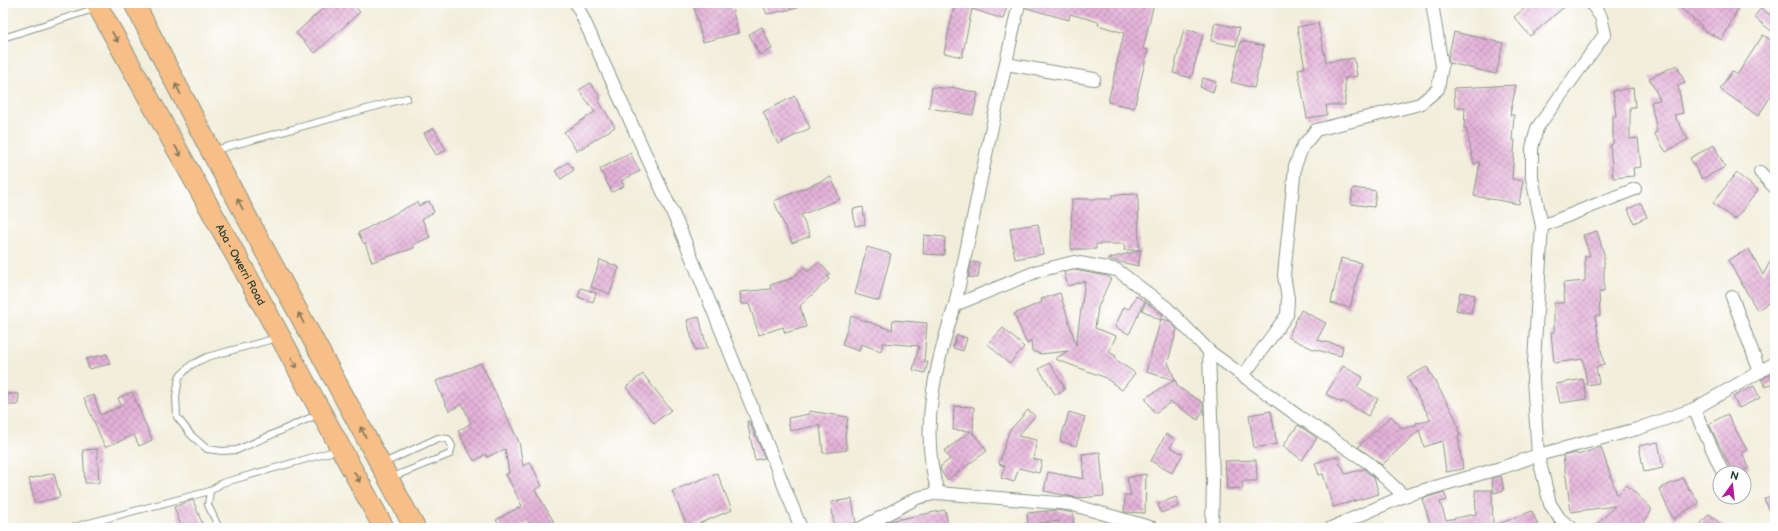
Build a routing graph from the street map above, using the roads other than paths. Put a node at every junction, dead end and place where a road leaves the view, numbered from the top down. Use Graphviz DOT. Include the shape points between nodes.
graph roads {
  1 [pos="134,3"];
  2 [pos="576,3"];
  3 [pos="1019,3"];
  4 [pos="1432,3"];
  5 [pos="1591,3"];
  6 [pos="97,5"];
  7 [pos="3,38"];
  8 [pos="1006,64"];
  9 [pos="1094,79"];
  10 [pos="407,98"];
  11 [pos="211,151"];
  12 [pos="1760,172"];
  13 [pos="1775,188"];
  14 [pos="1635,189"];
  15 [pos="1542,226"];
  16 [pos="270,260"];
  17 [pos="244,270"];
  18 [pos="1732,297"];
  19 [pos="955,305"];
  20 [pos="280,337"];
  21 [pos="1209,351"];
  22 [pos="1775,363"];
  23 [pos="1760,372"];
  24 [pos="1243,376"];
  25 [pos="1694,409"];
  26 [pos="322,413"];
  27 [pos="341,449"];
  28 [pos="1538,455"];
  29 [pos="1719,465"];
  30 [pos="385,472"];
  31 [pos="210,491"];
  32 [pos="938,493"];
  33 [pos="1404,496"];
  34 [pos="70,528"];
  35 [pos="219,528"];
  36 [pos="384,528"];
  37 [pos="415,528"];
  38 [pos="801,528"];
  39 [pos="861,528"];
  40 [pos="1153,528"];
  41 [pos="1212,528"];
  42 [pos="1331,528"];
  43 [pos="1572,528"];
  11 -- 1 [label="highway, one-way"];
  2 -- 38 [label="street" via="680,229"];
  3 -- 8 [label="street"];
  4 -- 24 [label="street" via="1442,66 1438,89 1420,104 1316,130 1303,146 1295,166 1284,275 1288,299 1287,315"];
  5 -- 15 [label="street" via="1601,17 1605,34 1538,128 1532,148 1532,178"];
  6 -- 7 [label="lane"];
  6 -- 17 [label="highway, Aba - Owerri Road, one-way"];
  8 -- 9 [label="street"];
  8 -- 19 [label="street"];
  10 -- 11 [label="lane"];
  16 -- 11 [label="highway, one-way"];
  12 -- 13 [label="street"];
  14 -- 15 [label="street"];
  15 -- 28 [label="street" via="1533,379"];
  16 -- 17 [label="highway"];
  30 -- 16 [label="highway, one-way"];
  17 -- 20 [label="highway, Aba - Owerri Road"];
  18 -- 23 [label="street"];
  19 -- 21 [label="street" via="1038,271 1074,262 1117,270 1166,307"];
  19 -- 32 [label="street" via="934,377 929,439 932,474"];
  20 -- 26 [label="highway, Aba - Owerri Road, one-way"];
  20 -- 26 [label="lane" via="207,357 191,364 179,377 177,417 191,435 207,449 222,451 237,450"];
  21 -- 24 [label="street"];
  21 -- 41 [label="street"];
  22 -- 23 [label="street"];
  23 -- 25 [label="street"];
  24 -- 33 [label="street" via="1369,463"];
  25 -- 28 [label="street" via="1637,429"];
  25 -- 29 [label="street"];
  26 -- 27 [label="highway, Aba - Owerri Road"];
  27 -- 31 [label="lane" via="222,483"];
  27 -- 36 [label="highway, Aba - Owerri Road, one-way"];
  28 -- 33 [label="street"];
  28 -- 43 [label="street" via="1550,504 1560,519"];
  30 -- 30 [label="lane" via="450,454 452,446 448,439 438,438"];
  30 -- 37 [label="highway"];
  31 -- 34 [label="lane"];
  31 -- 35 [label="lane" via="208,505"];
  32 -- 39 [label="street" via="917,498"];
  32 -- 40 [label="street" via="1070,504"];
  33 -- 42 [label="street"];
}
